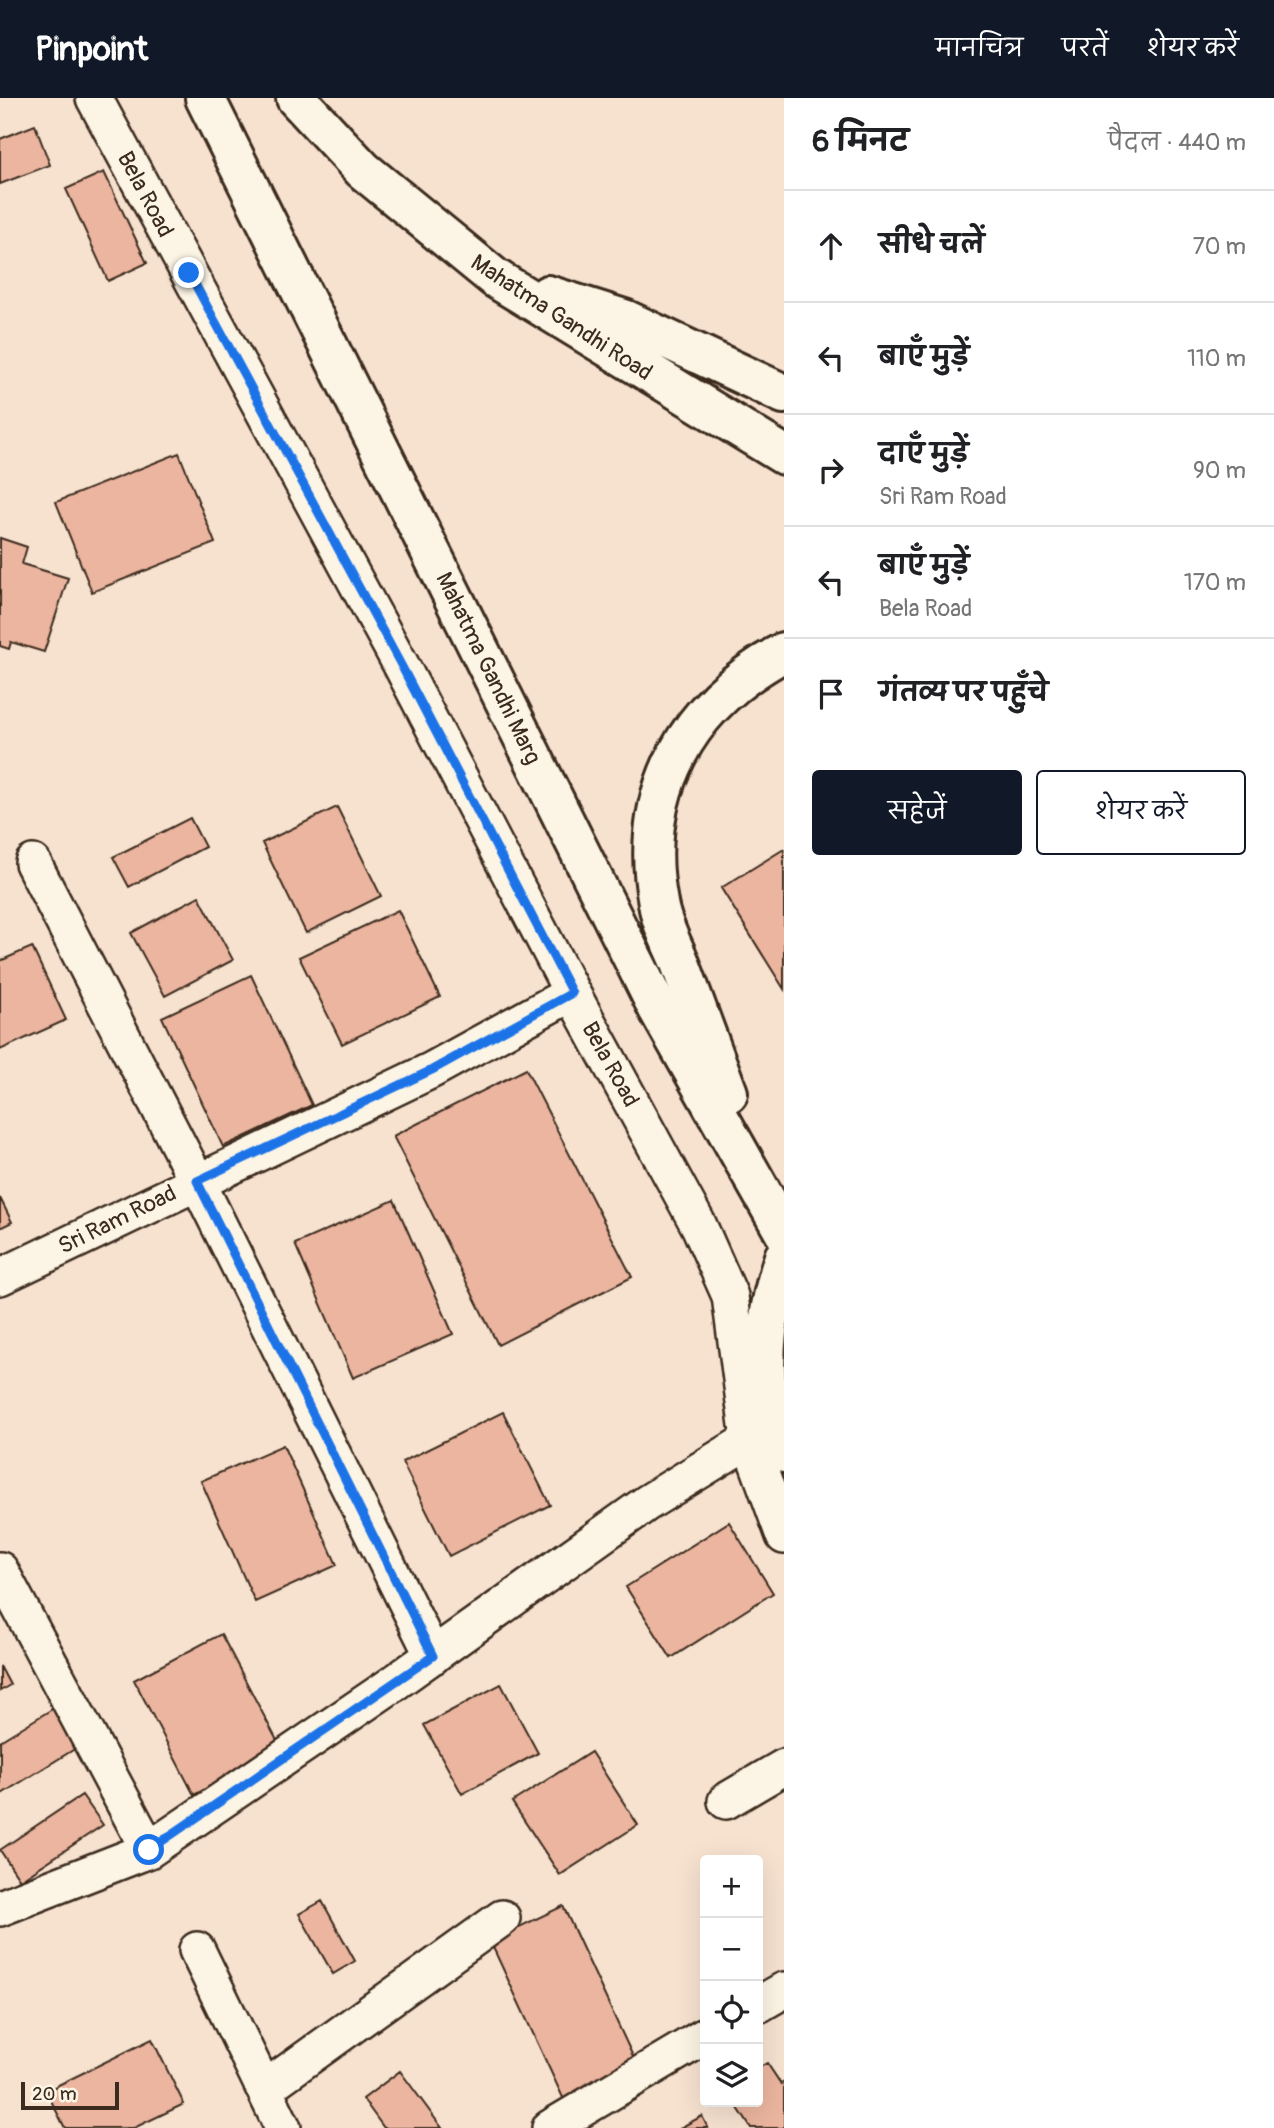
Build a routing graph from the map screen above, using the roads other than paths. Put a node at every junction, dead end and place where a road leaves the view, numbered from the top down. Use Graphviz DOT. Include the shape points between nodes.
graph roads {
  1 [pos="94,98"];
  2 [pos="205,98"];
  3 [pos="296,98"];
  4 [pos="495,278"];
  5 [pos="784,394"];
  6 [pos="784,455"];
  7 [pos="784,652"];
  8 [pos="33,863"];
  9 [pos="572,993"];
  10 [pos="197,1181"];
  11 [pos="776,1216"];
  12 [pos="784,1257"];
  13 [pos="0,1277"];
  14 [pos="749,1440"];
  15 [pos="784,1453"];
  16 [pos="784,1536"];
  17 [pos="0,1570"];
  18 [pos="433,1656"];
  19 [pos="784,1767"];
  20 [pos="726,1801"];
  21 [pos="149,1850"];
  22 [pos="0,1908"];
  23 [pos="502,1918"];
  24 [pos="197,1950"];
  25 [pos="784,1990"];
  26 [pos="763,2002"];
  27 [pos="700,2039"];
  28 [pos="264,2089"];
  29 [pos="283,2128"];
  30 [pos="550,2128"];
  1 -- 9 [label="street, Bela Road" via="401,665"];
  2 -- 11 [label="highway, Mahatma Gandhi Marg" via="658,1009"];
  3 -- 4 [label="highway, Mahatma Gandhi Road" via="363,170"];
  4 -- 5 [label="highway" via="624,319"];
  4 -- 6 [label="highway, Mahatma Gandhi Road"];
  7 -- 11 [label="highway" via="749,671 715,700 687,735 667,775 655,817 652,862 658,906"];
  8 -- 10 [label="street"];
  9 -- 10 [label="street, Sri Ram Road" via="432,1070"];
  9 -- 14 [label="street, Bela Road" via="699,1226 730,1296"];
  10 -- 13 [label="street, Sri Ram Road"];
  10 -- 18 [label="street"];
  12 -- 15 [label="highway" via="770,1299 764,1346 767,1394"];
  14 -- 16 [label="street, Bela Road"];
  14 -- 18 [label="street" via="647,1503"];
  17 -- 21 [label="street"];
  18 -- 21 [label="street"];
  19 -- 20 [label="street"];
  21 -- 22 [label="street"];
  23 -- 28 [label="street"];
  24 -- 28 [label="street"];
  25 -- 26 [label="street"];
  27 -- 30 [label="street"];
  28 -- 29 [label="street"];
}
